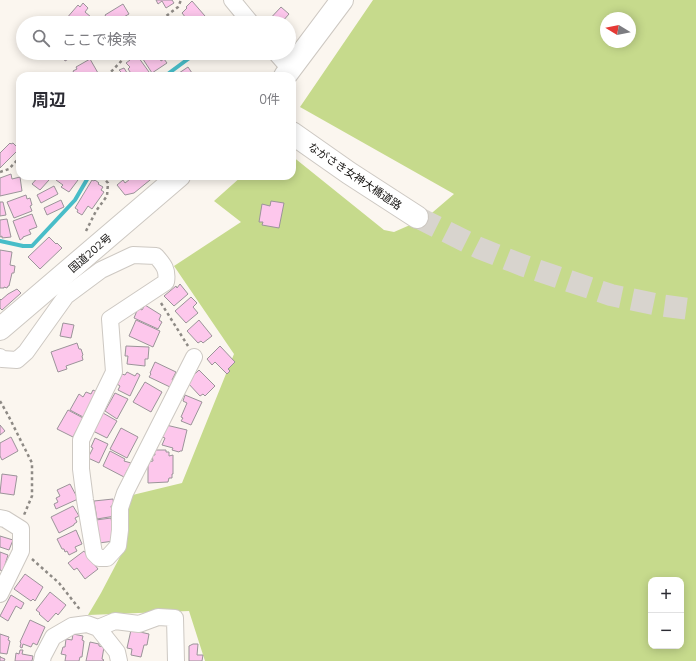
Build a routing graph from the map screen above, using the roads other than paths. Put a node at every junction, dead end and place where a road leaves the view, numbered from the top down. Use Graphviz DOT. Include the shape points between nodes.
graph roads {
  1 [pos="342,0"];
  2 [pos="237,2"];
  3 [pos="246,16"];
  4 [pos="280,60"];
  5 [pos="287,72"];
  6 [pos="289,72"];
  7 [pos="296,136"];
  8 [pos="174,180"];
  9 [pos="417,217"];
  10 [pos="0,329"];
  11 [pos="0,357"];
  12 [pos="194,357"];
  13 [pos="0,518"];
  14 [pos="0,594"];
  15 [pos="93,626"];
  16 [pos="42,661"];
  17 [pos="119,661"];
  18 [pos="176,661"];
  1 -- 6 [label="main road"];
  2 -- 3 [label="street"];
  4 -- 5 [label="street"];
  7 -- 9 [label="main road, ながさき女神大橋道路"];
  8 -- 10 [label="main road, 国道202号"];
  11 -- 12 [label="street" via="17,360 26,352 66,296 101,270 133,255 156,256 165,267 166,282 110,319 114,372 81,440 84,500 94,553 99,558 107,558 118,546 120,508 125,493"];
  13 -- 14 [label="street" via="21,529 20,551"];
  15 -- 16 [label="street" via="72,626 53,637"];
  15 -- 17 [label="street" via="117,652"];
  15 -- 18 [label="street" via="115,621 139,624 158,616 176,618"];
}
